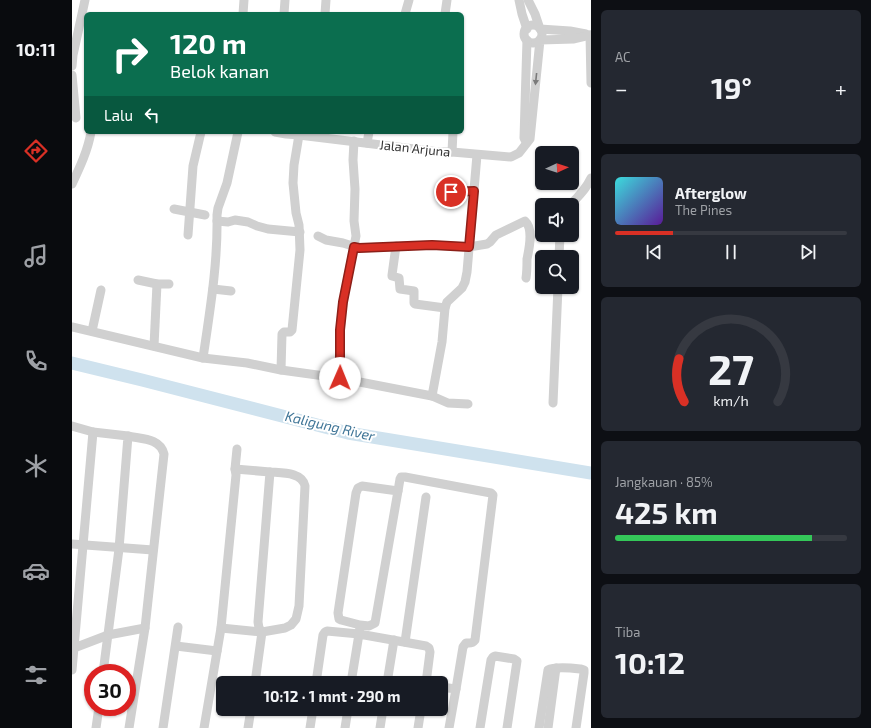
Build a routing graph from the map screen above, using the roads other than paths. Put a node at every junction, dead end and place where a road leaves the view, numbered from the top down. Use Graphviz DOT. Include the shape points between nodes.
graph roads {
  1 [pos="85,0"];
  2 [pos="244,0"];
  3 [pos="285,0"];
  4 [pos="326,0"];
  5 [pos="409,0"];
  6 [pos="447,0"];
  7 [pos="519,0"];
  8 [pos="528,0"];
  9 [pos="84,12"];
  10 [pos="243,12"];
  11 [pos="284,12"];
  12 [pos="325,12"];
  13 [pos="406,12"];
  14 [pos="445,12"];
  15 [pos="84,14"];
  16 [pos="527,28"];
  17 [pos="540,29"];
  18 [pos="590,35"];
  19 [pos="527,40"];
  20 [pos="540,40"];
  21 [pos="72,66"];
  22 [pos="72,75"];
  23 [pos="591,83"];
  24 [pos="84,117"];
  25 [pos="74,118"];
  26 [pos="91,134"];
  27 [pos="200,134"];
  28 [pos="238,134"];
  29 [pos="286,134"];
  30 [pos="369,134"];
  31 [pos="453,134"];
  32 [pos="299,135"];
  33 [pos="320,135"];
  34 [pos="354,141"];
  35 [pos="367,143"];
  36 [pos="526,143"];
  37 [pos="452,152"];
  38 [pos="477,155"];
  39 [pos="591,178"];
  40 [pos="72,184"];
  41 [pos="474,191"];
  42 [pos="440,192"];
  43 [pos="577,198"];
  44 [pos="174,210"];
  45 [pos="190,212"];
  46 [pos="205,215"];
  47 [pos="217,221"];
  48 [pos="300,232"];
  49 [pos="188,235"];
  50 [pos="318,236"];
  51 [pos="396,246"];
  52 [pos="354,247"];
  53 [pos="469,247"];
  54 [pos="526,278"];
  55 [pos="138,280"];
  56 [pos="157,284"];
  57 [pos="169,284"];
  58 [pos="213,289"];
  59 [pos="101,290"];
  60 [pos="231,291"];
  61 [pos="558,294"];
  62 [pos="445,308"];
  63 [pos="72,327"];
  64 [pos="92,331"];
  65 [pos="154,346"];
  66 [pos="203,358"];
  67 [pos="281,370"];
  68 [pos="340,378"];
  69 [pos="432,396"];
  70 [pos="553,403"];
  71 [pos="468,404"];
  72 [pos="72,426"];
  73 [pos="93,432"];
  74 [pos="128,436"];
  75 [pos="237,449"];
  76 [pos="235,468"];
  77 [pos="270,472"];
  78 [pos="398,491"];
  79 [pos="426,497"];
  80 [pos="72,544"];
  81 [pos="83,545"];
  82 [pos="119,548"];
  83 [pos="153,550"];
  84 [pos="178,627"];
  85 [pos="145,628"];
  86 [pos="221,628"];
  87 [pos="360,629"];
  88 [pos="262,632"];
  89 [pos="108,635"];
  90 [pos="394,640"];
  91 [pos="405,642"];
  92 [pos="176,646"];
  93 [pos="74,648"];
  94 [pos="217,651"];
  95 [pos="104,664"];
  96 [pos="556,668"];
  97 [pos="72,670"];
  98 [pos="256,676"];
  99 [pos="317,676"];
  100 [pos="352,676"];
  101 [pos="388,676"];
  102 [pos="427,676"];
  103 [pos="448,688"];
  104 [pos="456,689"];
  105 [pos="98,716"];
  106 [pos="250,716"];
  107 [pos="312,716"];
  108 [pos="347,716"];
  109 [pos="382,716"];
  110 [pos="420,716"];
  111 [pos="96,728"];
  112 [pos="129,728"];
  113 [pos="163,728"];
  114 [pos="204,728"];
  115 [pos="248,728"];
  116 [pos="310,728"];
  117 [pos="344,728"];
  118 [pos="380,728"];
  119 [pos="418,728"];
  120 [pos="450,728"];
  121 [pos="480,728"];
  122 [pos="507,728"];
  123 [pos="539,728"];
  124 [pos="548,728"];
  125 [pos="576,728"];
  1 -- 9 [label="street"];
  2 -- 10 [label="street"];
  3 -- 11 [label="street"];
  4 -- 12 [label="street"];
  5 -- 13 [label="street"];
  6 -- 14 [label="street"];
  7 -- 16 [label="street"];
  8 -- 17 [label="street" via="536,14"];
  15 -- 21 [label="street"];
  16 -- 17 [label="street" via="532,26"];
  16 -- 19 [label="street"];
  17 -- 18 [label="street"];
  17 -- 20 [label="street"];
  18 -- 20 [label="street" via="574,39"];
  18 -- 23 [label="street"];
  19 -- 20 [label="street" via="532,43"];
  19 -- 36 [label="street" via="524,138"];
  20 -- 36 [label="street, one-way" via="530,139"];
  22 -- 25 [label="street"];
  24 -- 25 [label="street"];
  26 -- 40 [label="street" via="84,158"];
  27 -- 45 [label="street" via="193,166"];
  28 -- 47 [label="street" via="227,183 218,208"];
  29 -- 32 [label="street, Jalan Arjuna"];
  30 -- 35 [label="street"];
  31 -- 37 [label="street"];
  32 -- 33 [label="street, Jalan Arjuna"];
  32 -- 48 [label="street" via="293,183"];
  33 -- 34 [label="street, Jalan Arjuna"];
  34 -- 35 [label="street, Jalan Arjuna"];
  34 -- 52 [label="street"];
  35 -- 37 [label="street, Jalan Arjuna"];
  36 -- 38 [label="street, Jalan Arjuna" via="519,153 511,157"];
  37 -- 38 [label="street, Jalan Arjuna"];
  38 -- 41 [label="street"];
  39 -- 43 [label="street"];
  41 -- 42 [label="street"];
  41 -- 53 [label="street"];
  44 -- 45 [label="street"];
  45 -- 46 [label="street"];
  45 -- 49 [label="street"];
  47 -- 48 [label="street" via="235,220 268,229"];
  47 -- 58 [label="street"];
  48 -- 67 [label="street" via="292,330 282,334"];
  50 -- 52 [label="street"];
  51 -- 52 [label="street"];
  51 -- 53 [label="street"];
  51 -- 62 [label="street" via="392,276 399,278 400,289 414,291 415,304"];
  52 -- 68 [label="street" via="340,330"];
  53 -- 54 [label="street" via="487,244 496,235 525,221 529,228 530,242"];
  53 -- 62 [label="street" via="465,282 447,302"];
  55 -- 56 [label="street"];
  56 -- 57 [label="street"];
  56 -- 65 [label="street"];
  58 -- 60 [label="street"];
  58 -- 66 [label="street"];
  59 -- 64 [label="street"];
  61 -- 70 [label="street"];
  62 -- 69 [label="street" via="442,342"];
  63 -- 64 [label="street"];
  64 -- 65 [label="street"];
  65 -- 66 [label="street"];
  66 -- 67 [label="street" via="247,362"];
  67 -- 68 [label="street"];
  68 -- 69 [label="street"];
  69 -- 71 [label="street" via="448,403"];
  72 -- 73 [label="street"];
  73 -- 74 [label="street"];
  73 -- 81 [label="street"];
  74 -- 82 [label="street"];
  74 -- 83 [label="street" via="156,442 164,454"];
  75 -- 76 [label="street"];
  76 -- 77 [label="street"];
  76 -- 86 [label="street"];
  77 -- 88 [label="street" via="258,622"];
  77 -- 88 [label="street" via="299,477 304,482 303,542 296,619 285,628"];
  78 -- 87 [label="street" via="375,623"];
  78 -- 87 [label="street" via="362,486 356,493 338,613 341,620"];
  78 -- 104 [label="street" via="401,477 405,477 493,495 475,640 464,644"];
  79 -- 91 [label="street"];
  80 -- 81 [label="street"];
  81 -- 82 [label="street"];
  81 -- 93 [label="street"];
  82 -- 83 [label="street"];
  82 -- 89 [label="street"];
  83 -- 85 [label="street"];
  84 -- 92 [label="street"];
  85 -- 89 [label="street"];
  85 -- 112 [label="street"];
  86 -- 88 [label="street"];
  86 -- 94 [label="street"];
  87 -- 90 [label="street"];
  87 -- 99 [label="street" via="324,633"];
  87 -- 100 [label="street"];
  88 -- 98 [label="street"];
  89 -- 93 [label="street"];
  89 -- 95 [label="street"];
  90 -- 91 [label="street"];
  90 -- 101 [label="street"];
  91 -- 102 [label="street" via="429,648"];
  92 -- 94 [label="street"];
  92 -- 113 [label="street"];
  93 -- 97 [label="street"];
  94 -- 114 [label="street"];
  96 -- 123 [label="street" via="548,670"];
  96 -- 124 [label="street"];
  96 -- 125 [label="street" via="584,670"];
  103 -- 104 [label="street"];
  104 -- 120 [label="street"];
  105 -- 111 [label="street"];
  106 -- 115 [label="street"];
  107 -- 116 [label="street"];
  108 -- 117 [label="street"];
  109 -- 118 [label="street"];
  110 -- 119 [label="street"];
  121 -- 122 [label="street" via="491,660 495,656 517,661"];
}
